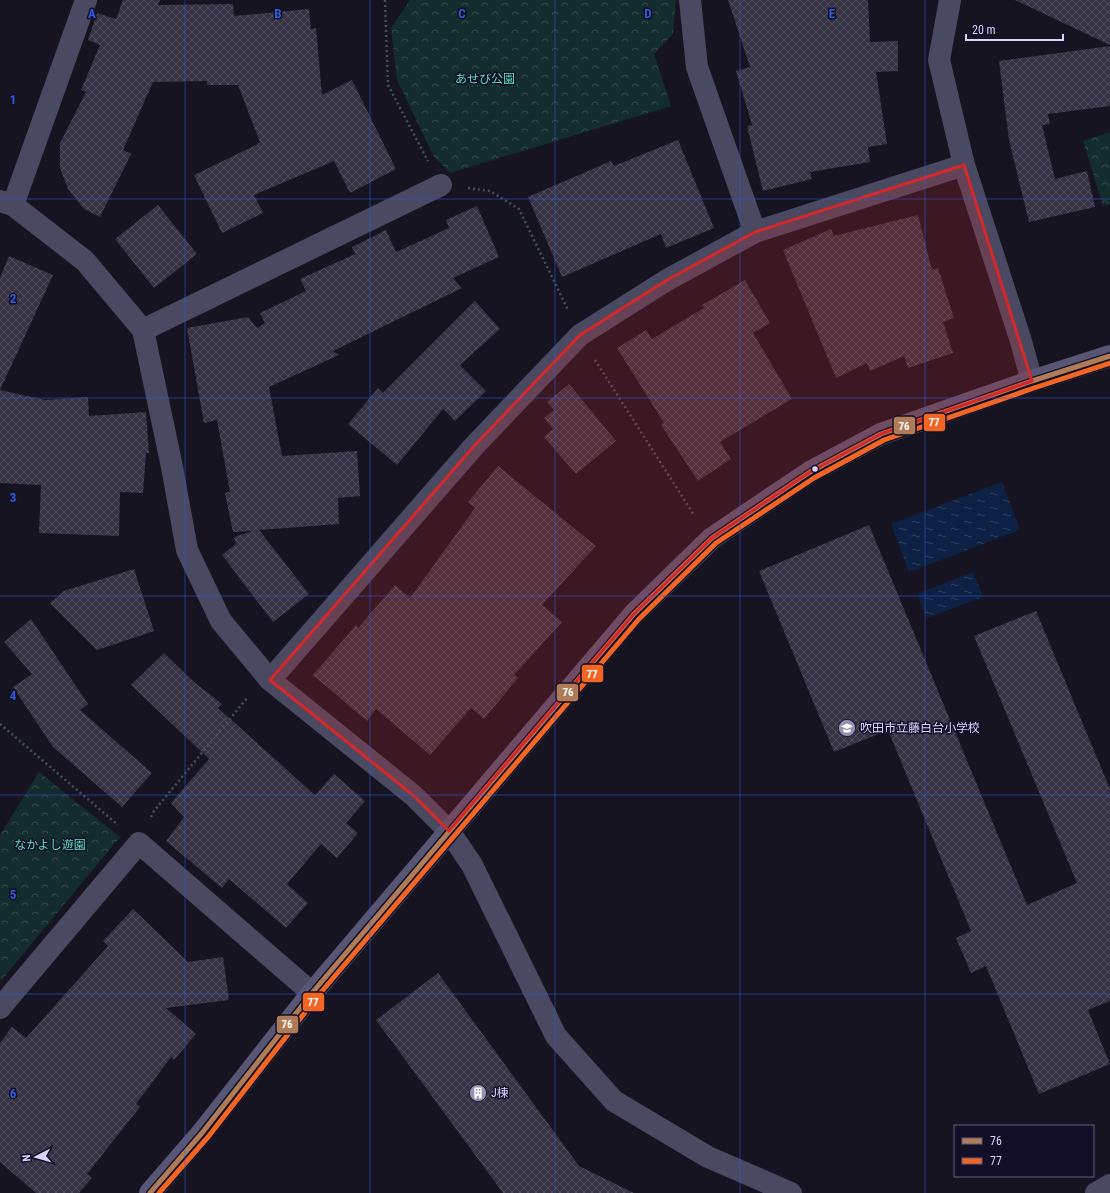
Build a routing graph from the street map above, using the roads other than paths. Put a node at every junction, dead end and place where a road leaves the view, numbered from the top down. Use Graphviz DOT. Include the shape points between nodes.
graph roads {
  1 [pos="86,0"];
  2 [pos="690,0"];
  3 [pos="950,0"];
  4 [pos="964,165"];
  5 [pos="441,185"];
  6 [pos="7,203"];
  7 [pos="755,232"];
  8 [pos="144,330"];
  9 [pos="1110,356"];
  10 [pos="1032,381"];
  11 [pos="270,680"];
  12 [pos="449,831"];
  13 [pos="312,993"];
  14 [pos="0,1008"];
  15 [pos="1110,1185"];
  16 [pos="150,1193"];
  17 [pos="791,1193"];
  18 [pos="1096,1193"];
  1 -- 6 [label="street"];
  2 -- 7 [label="street" via="697,68"];
  3 -- 4 [label="street" via="939,60"];
  4 -- 7 [label="street"];
  4 -- 10 [label="street"];
  5 -- 8 [label="street"];
  6 -- 8 [label="street" via="85,260"];
  7 -- 11 [label="street" via="667,280 580,335 475,445"];
  8 -- 11 [label="street" via="187,550 221,621"];
  9 -- 10 [label="street"];
  10 -- 12 [label="street" via="881,434 810,472 712,538 634,614"];
  11 -- 12 [label="street" via="414,796"];
  12 -- 13 [label="street"];
  12 -- 17 [label="street" via="472,865 556,1036 614,1102 708,1157"];
  13 -- 14 [label="street" via="139,842"];
  13 -- 16 [label="street" via="202,1133"];
  15 -- 18 [label="street"];
}
